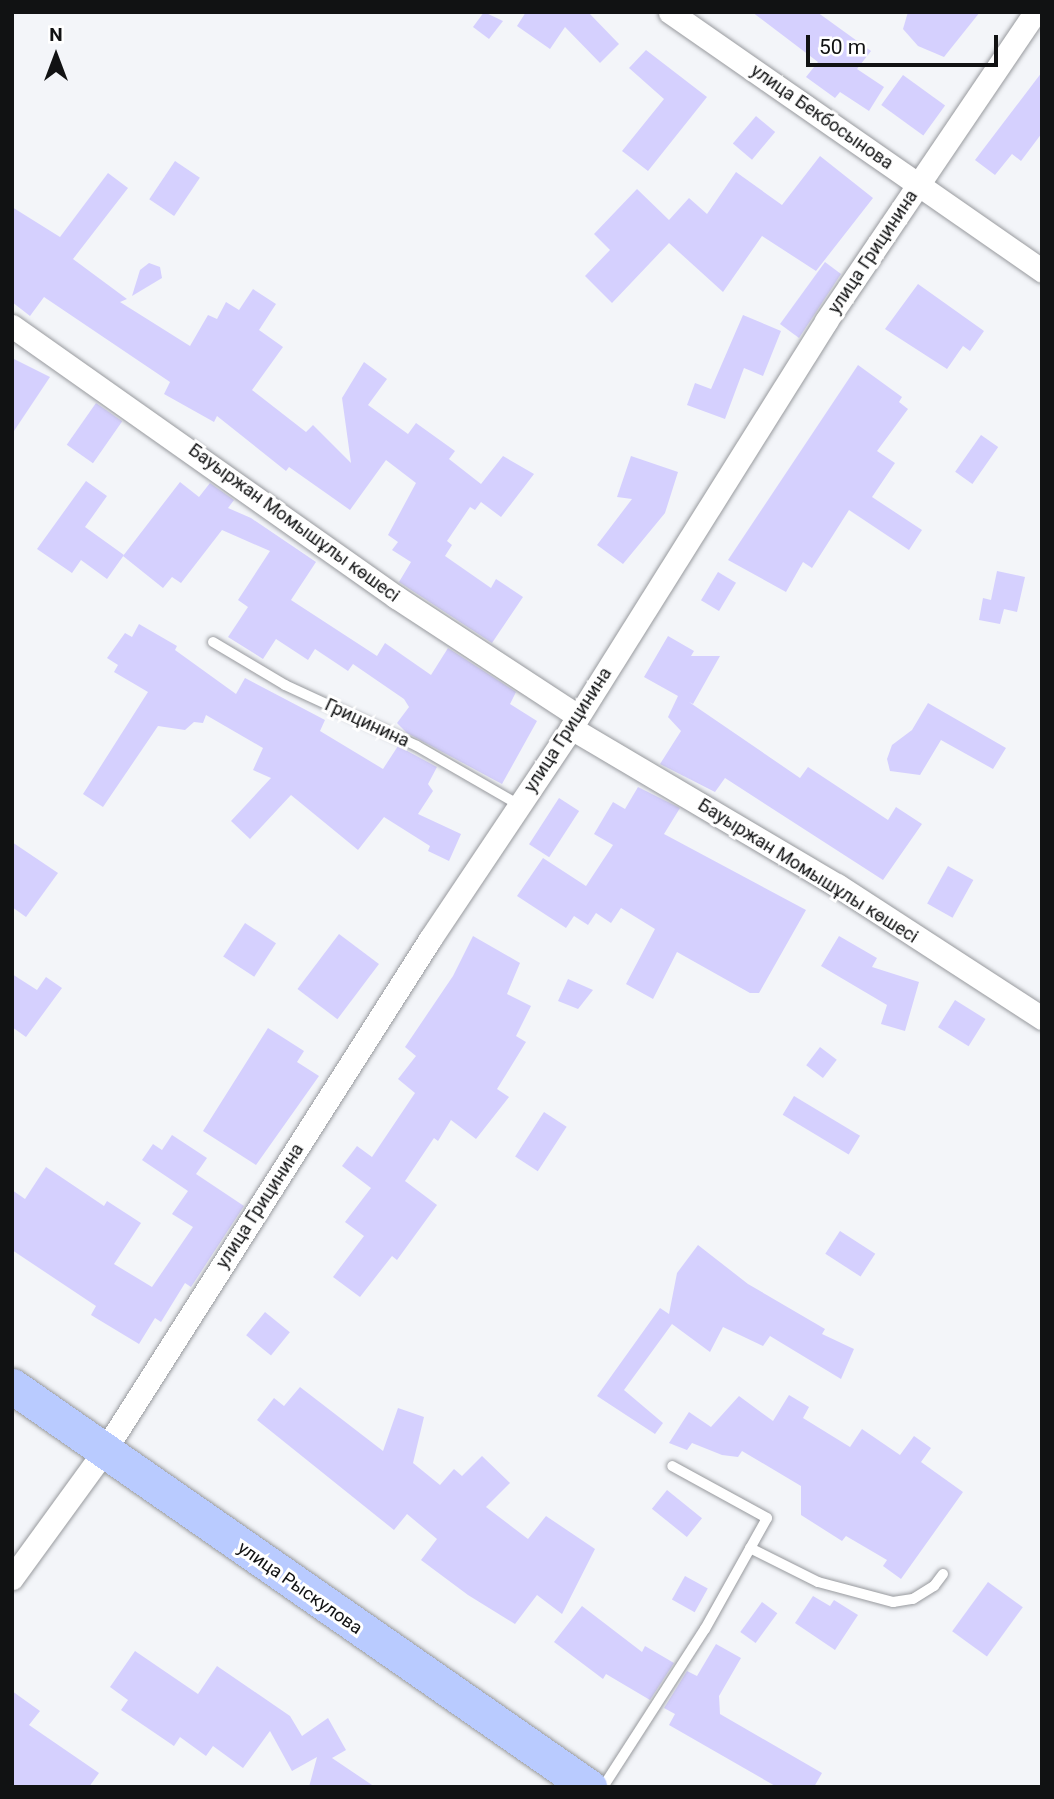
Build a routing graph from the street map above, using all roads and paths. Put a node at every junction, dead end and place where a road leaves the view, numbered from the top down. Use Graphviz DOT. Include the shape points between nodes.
graph roads {
  1 [pos="670,12"];
  2 [pos="1035,12"];
  3 [pos="919,184"];
  4 [pos="1042,271"];
  5 [pos="12,326"];
  6 [pos="213,642"];
  7 [pos="575,722"];
  8 [pos="519,805"];
  9 [pos="1042,1018"];
  10 [pos="12,1386"];
  11 [pos="105,1450"];
  12 [pos="672,1466"];
  13 [pos="750,1548"];
  14 [pos="943,1574"];
  15 [pos="12,1578"];
  16 [pos="589,1787"];
  17 [pos="603,1787"];
  1 -- 3 [label="street, улица Бекбосынова"];
  2 -- 3 [label="street, улица Грицинина"];
  3 -- 4 [label="street, улица Бекбосынова"];
  3 -- 7 [label="street, улица Грицинина" via="827,321"];
  5 -- 7 [label="street, Бауыржан Момышұлы көшесі"];
  6 -- 8 [label="lane, Грицинина" via="285,685 417,747"];
  7 -- 8 [label="street, улица Грицинина"];
  7 -- 9 [label="street, Бауыржан Момышұлы көшесі"];
  8 -- 11 [label="street, улица Грицинина"];
  10 -- 11 [label="main road, улица Рыскулова"];
  11 -- 15 [label="street, улица Грицинина"];
  11 -- 16 [label="main road, улица Рыскулова"];
  12 -- 13 [label="lane" via="767,1518"];
  13 -- 14 [label="lane" via="818,1581 893,1602 913,1599"];
  13 -- 17 [label="lane" via="705,1629"];
}
